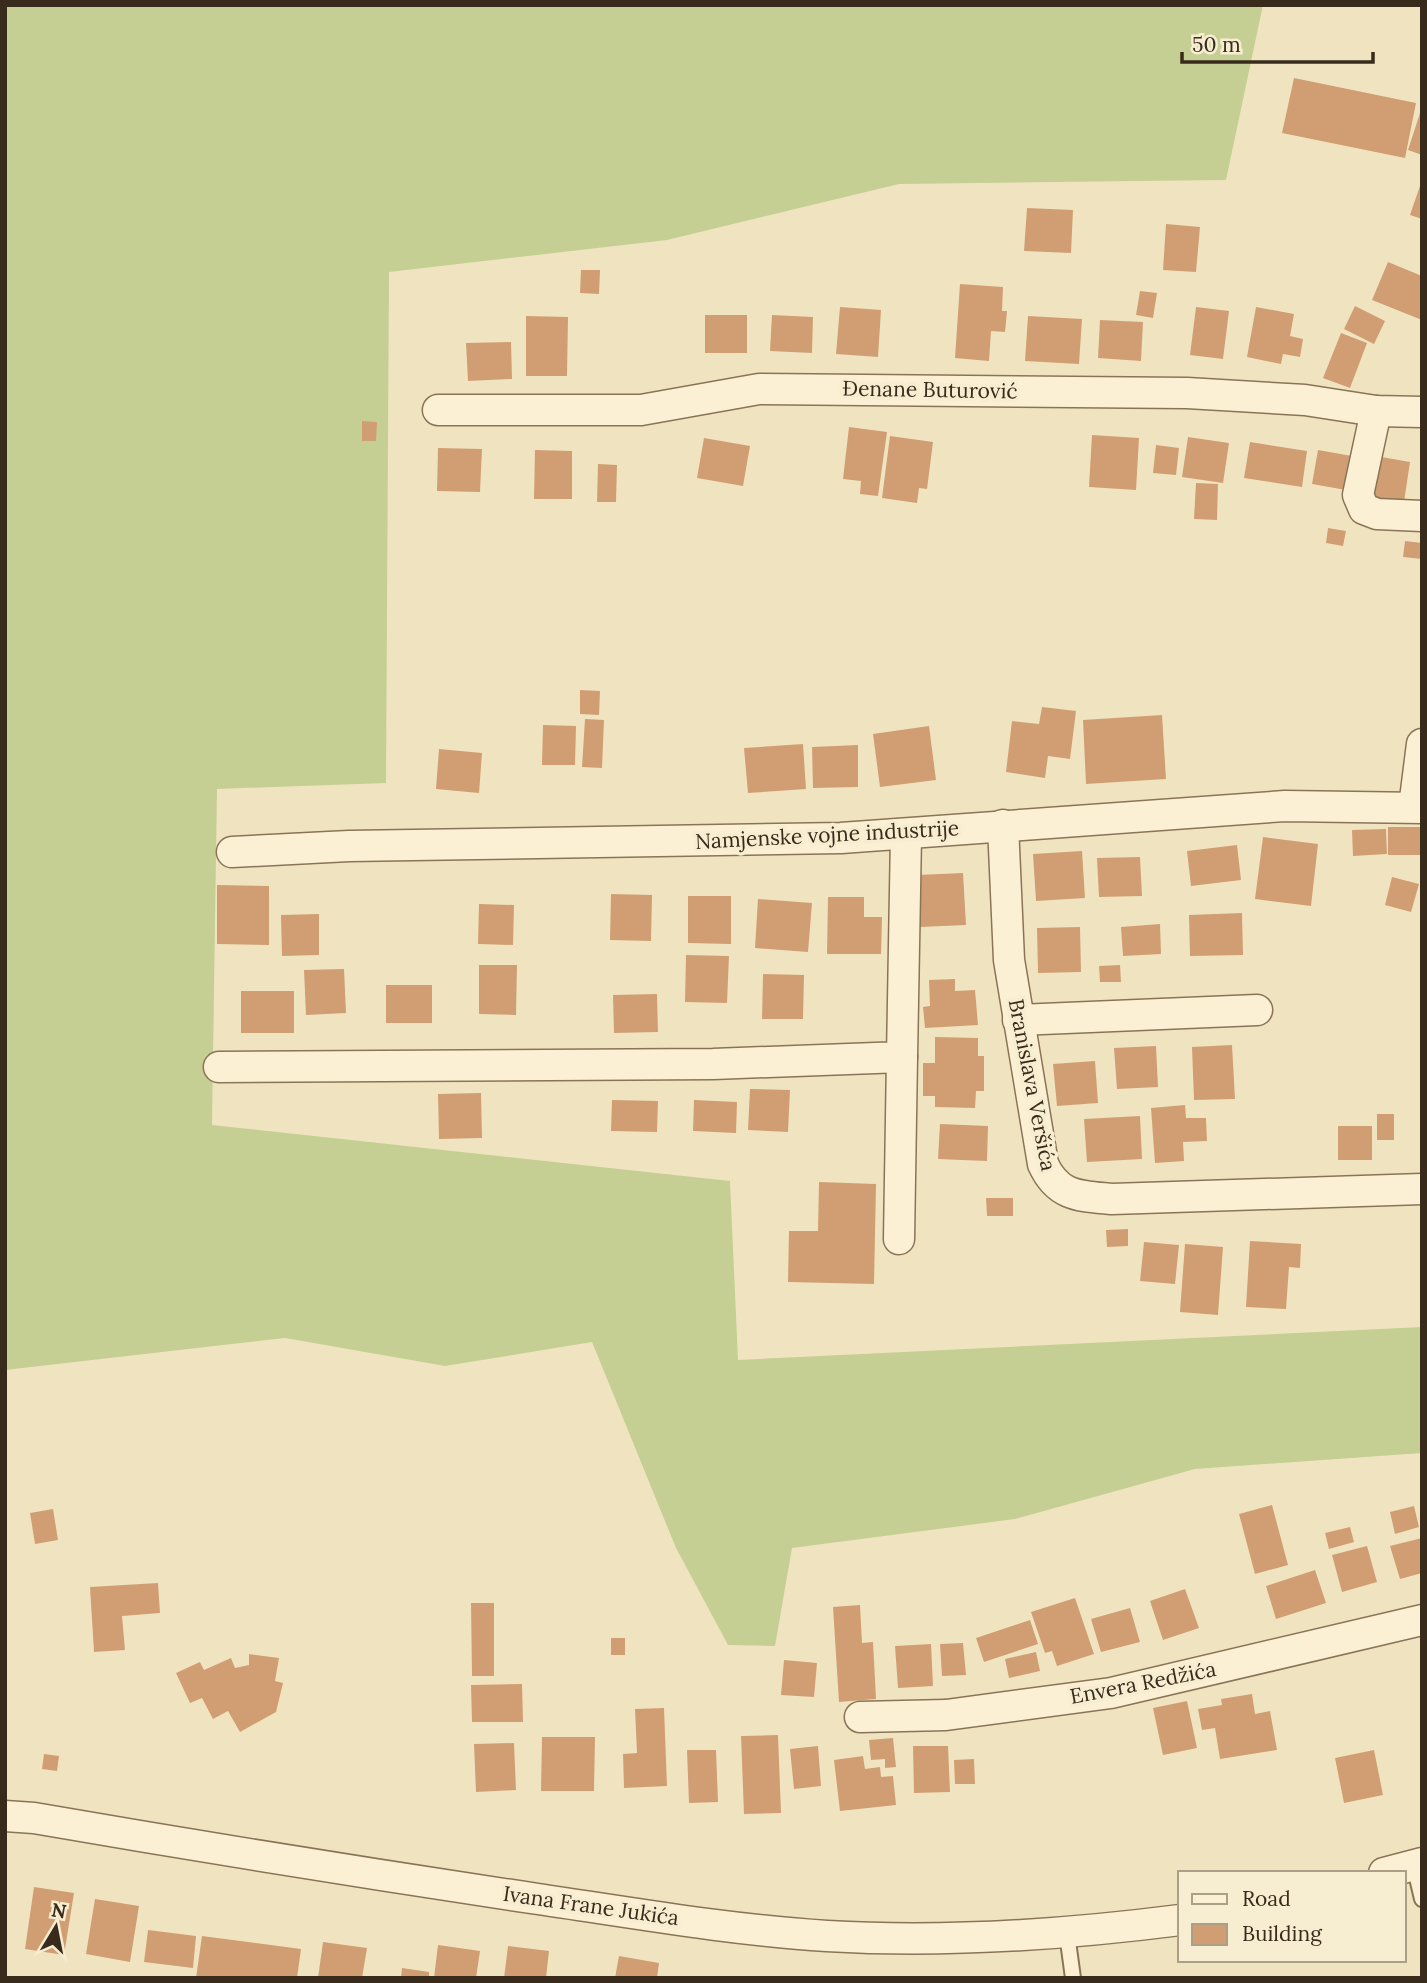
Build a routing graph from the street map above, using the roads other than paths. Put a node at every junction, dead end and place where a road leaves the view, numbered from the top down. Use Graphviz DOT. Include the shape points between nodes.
graph roads {
  1 [pos="438,410"];
  2 [pos="1376,411"];
  3 [pos="1422,412"];
  4 [pos="1422,516"];
  5 [pos="1422,744"];
  6 [pos="1418,808"];
  7 [pos="1003,825"];
  8 [pos="906,835"];
  9 [pos="232,852"];
  10 [pos="1258,1010"];
  11 [pos="1018,1020"];
  12 [pos="902,1057"];
  13 [pos="219,1068"];
  14 [pos="1422,1189"];
  15 [pos="899,1240"];
  16 [pos="1422,1620"];
  17 [pos="860,1717"];
  18 [pos="5,1816"];
  19 [pos="1418,1864"];
  20 [pos="1392,1871"];
  21 [pos="1422,1899"];
  22 [pos="1178,1920"];
  23 [pos="1067,1934"];
  24 [pos="1073,1978"];
  1 -- 2 [label="street, Đenane Buturović" via="641,410 773,389 1187,393 1305,400"];
  2 -- 3 [label="street, Đenane Buturović"];
  2 -- 4 [label="street" via="1358,495 1364,509"];
  5 -- 6 [label="street"];
  6 -- 7 [label="street, Namjenske vojne industrije" via="1285,806"];
  7 -- 8 [label="street, Namjenske vojne industrije"];
  7 -- 11 [label="street, Branislava Veršića" via="1009,960"];
  8 -- 9 [label="street, Namjenske vojne industrije"];
  8 -- 12 [label="street"];
  10 -- 11 [label="street"];
  11 -- 14 [label="street, Branislava Veršića" via="1043,1164 1051,1181 1078,1196 1112,1199"];
  12 -- 13 [label="street" via="713,1064"];
  12 -- 15 [label="street"];
  16 -- 17 [label="street, Envera Redžića" via="1111,1693 946,1715"];
  18 -- 23 [label="street, Ivana Frane Jukića" via="629,1913 826,1936"];
  19 -- 20 [label="street"];
  19 -- 21 [label="lane"];
  22 -- 23 [label="street, Ivana Frane Jukića"];
  23 -- 24 [label="lane"];
}
